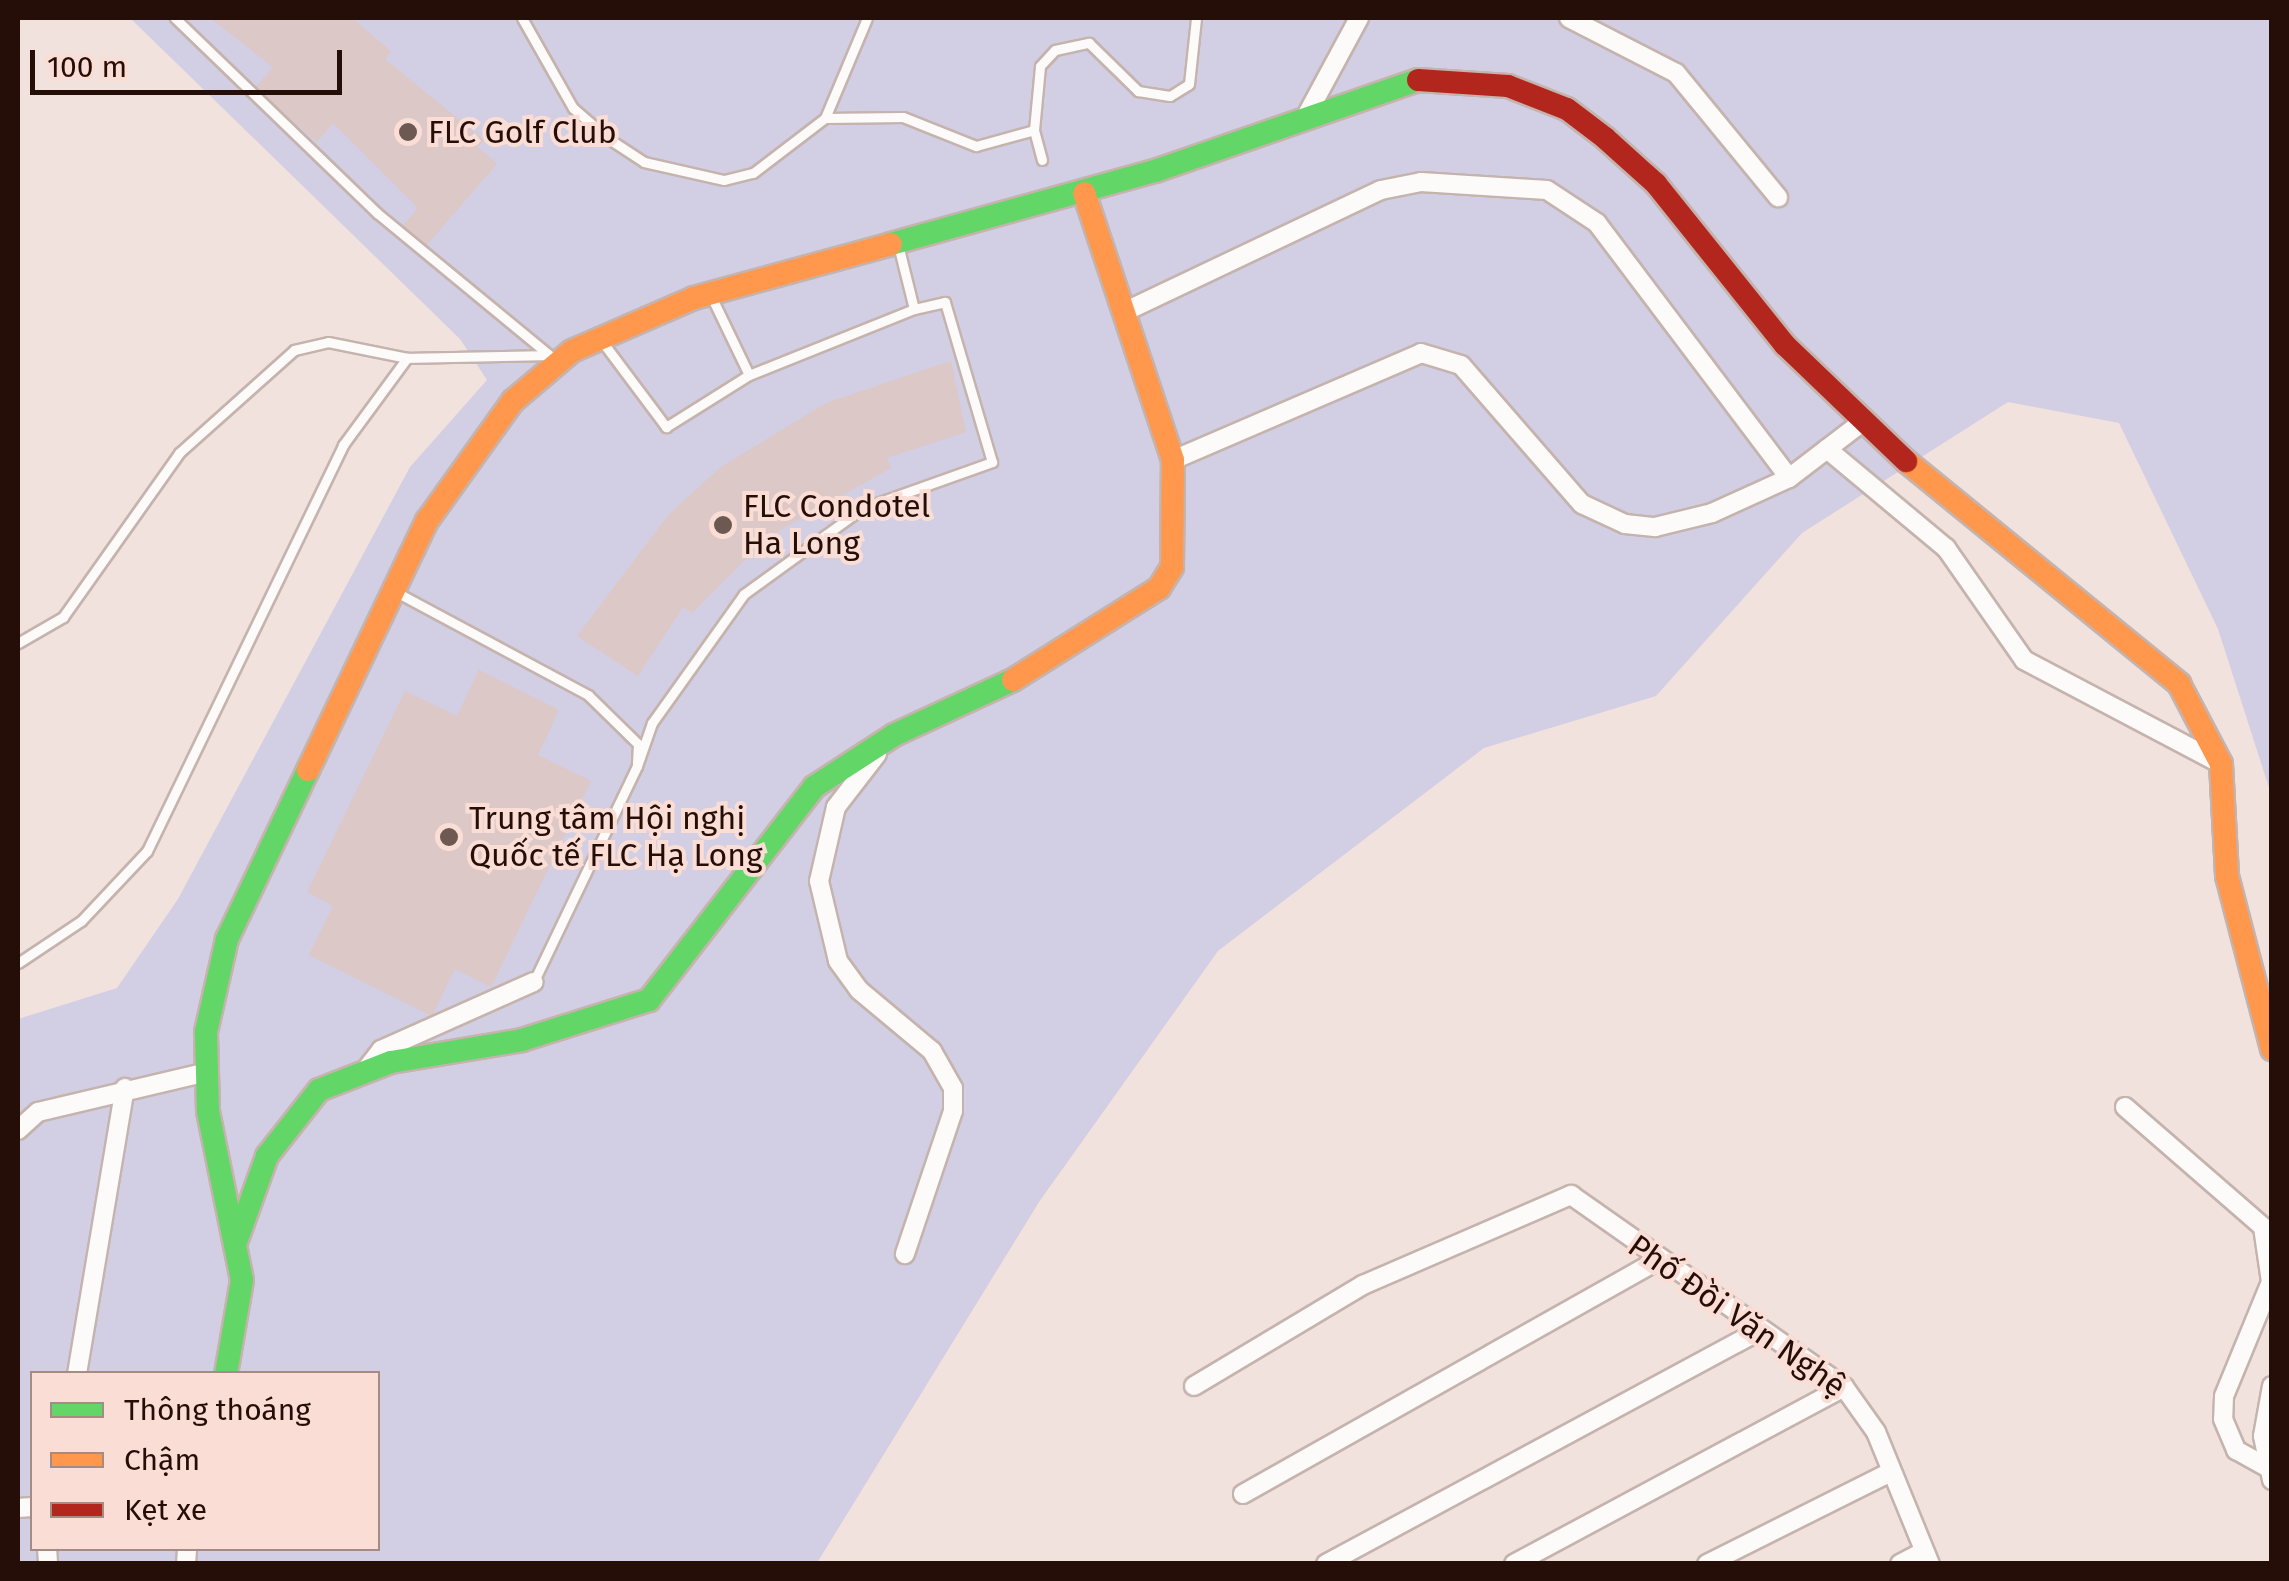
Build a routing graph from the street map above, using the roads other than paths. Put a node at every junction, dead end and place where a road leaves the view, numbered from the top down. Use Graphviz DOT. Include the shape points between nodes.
graph roads {
  1 [pos="175,18"];
  2 [pos="522,18"];
  3 [pos="867,18"];
  4 [pos="1196,18"];
  5 [pos="1359,18"];
  6 [pos="1569,18"];
  7 [pos="825,118"];
  8 [pos="1305,118"];
  9 [pos="1034,130"];
  10 [pos="1042,160"];
  11 [pos="1084,193"];
  12 [pos="1778,198"];
  13 [pos="898,244"];
  14 [pos="710,294"];
  15 [pos="914,309"];
  16 [pos="1124,312"];
  17 [pos="600,338"];
  18 [pos="407,358"];
  19 [pos="553,358"];
  20 [pos="749,375"];
  21 [pos="1861,424"];
  22 [pos="1828,449"];
  23 [pos="1173,460"];
  24 [pos="1789,478"];
  25 [pos="394,590"];
  26 [pos="18,643"];
  27 [pos="894,735"];
  28 [pos="2221,764"];
  29 [pos="637,766"];
  30 [pos="18,963"];
  31 [pos="534,982"];
  32 [pos="2272,1049"];
  33 [pos="207,1072"];
  34 [pos="364,1072"];
  35 [pos="126,1088"];
  36 [pos="2125,1107"];
  37 [pos="18,1130"];
  38 [pos="234,1245"];
  39 [pos="905,1254"];
  40 [pos="1656,1261"];
  41 [pos="1760,1330"];
  42 [pos="79,1371"];
  43 [pos="227,1371"];
  44 [pos="1194,1386"];
  45 [pos="1844,1388"];
  46 [pos="2270,1393"];
  47 [pos="1889,1474"];
  48 [pos="2270,1474"];
  49 [pos="1243,1494"];
  50 [pos="1927,1557"];
  51 [pos="1326,1564"];
  52 [pos="1514,1564"];
  53 [pos="1707,1564"];
  54 [pos="1900,1564"];
  1 -- 19 [label="lane" via="377,213"];
  2 -- 7 [label="lane" via="573,108 660,168 692,178 752,173"];
  3 -- 7 [label="lane"];
  4 -- 9 [label="lane" via="1190,84 1170,96 1138,91 1089,44 1056,50 1040,66"];
  5 -- 8 [label="street"];
  6 -- 12 [label="street" via="1676,73"];
  7 -- 9 [label="lane" via="903,118 976,146"];
  8 -- 11 [label="street"];
  8 -- 21 [label="street" via="1411,80 1508,86 1567,109 1656,184 1785,345"];
  9 -- 10 [label="lane"];
  11 -- 13 [label="street"];
  11 -- 16 [label="street"];
  13 -- 14 [label="street"];
  13 -- 15 [label="lane"];
  14 -- 17 [label="street"];
  14 -- 20 [label="lane"];
  15 -- 20 [label="lane"];
  15 -- 29 [label="lane" via="945,302 992,462 863,508 744,594 652,723"];
  16 -- 23 [label="street"];
  16 -- 24 [label="street" via="1381,190 1420,182 1547,190 1596,223"];
  17 -- 19 [label="street"];
  17 -- 20 [label="lane" via="666,427"];
  18 -- 19 [label="lane"];
  18 -- 26 [label="lane" via="328,342 294,350 179,453 63,617"];
  18 -- 30 [label="lane" via="343,445 148,851 81,921"];
  19 -- 25 [label="street" via="427,521"];
  21 -- 22 [label="street"];
  21 -- 28 [label="street" via="2179,684"];
  22 -- 24 [label="street"];
  22 -- 28 [label="street" via="1946,548 2024,660"];
  23 -- 24 [label="street" via="1421,353 1461,365 1582,504 1603,518 1656,527 1685,522"];
  23 -- 27 [label="street" via="1172,567 1159,588 977,703"];
  25 -- 29 [label="lane" via="588,695 632,732"];
  25 -- 33 [label="street" via="226,939 206,1032"];
  27 -- 34 [label="street" via="814,787 649,1000 522,1040"];
  27 -- 39 [label="street" via="836,808 819,881 838,961 858,990 932,1051 953,1088 953,1110"];
  28 -- 32 [label="street" via="2227,876"];
  29 -- 31 [label="lane"];
  31 -- 34 [label="street" via="381,1050"];
  33 -- 35 [label="street"];
  33 -- 38 [label="street"];
  34 -- 38 [label="street" via="319,1090 267,1156"];
  35 -- 37 [label="street" via="38,1112"];
  35 -- 42 [label="street"];
  36 -- 48 [label="street" via="2263,1227 2271,1282 2224,1396 2223,1419 2236,1450"];
  38 -- 43 [label="street" via="242,1280"];
  40 -- 41 [label="street, Phố Đồi Văn Nghệ"];
  40 -- 44 [label="street, Phố Đồi Văn Nghệ" via="1571,1195 1363,1285"];
  40 -- 49 [label="street"];
  41 -- 45 [label="street, Phố Đồi Văn Nghệ"];
  41 -- 51 [label="street"];
  45 -- 47 [label="street, Phố Đồi Văn Nghệ" via="1876,1432"];
  45 -- 52 [label="street"];
  46 -- 48 [label="street"];
  47 -- 50 [label="street, Phố Đồi Văn Nghệ"];
  47 -- 53 [label="street"];
  50 -- 54 [label="street"];
}
